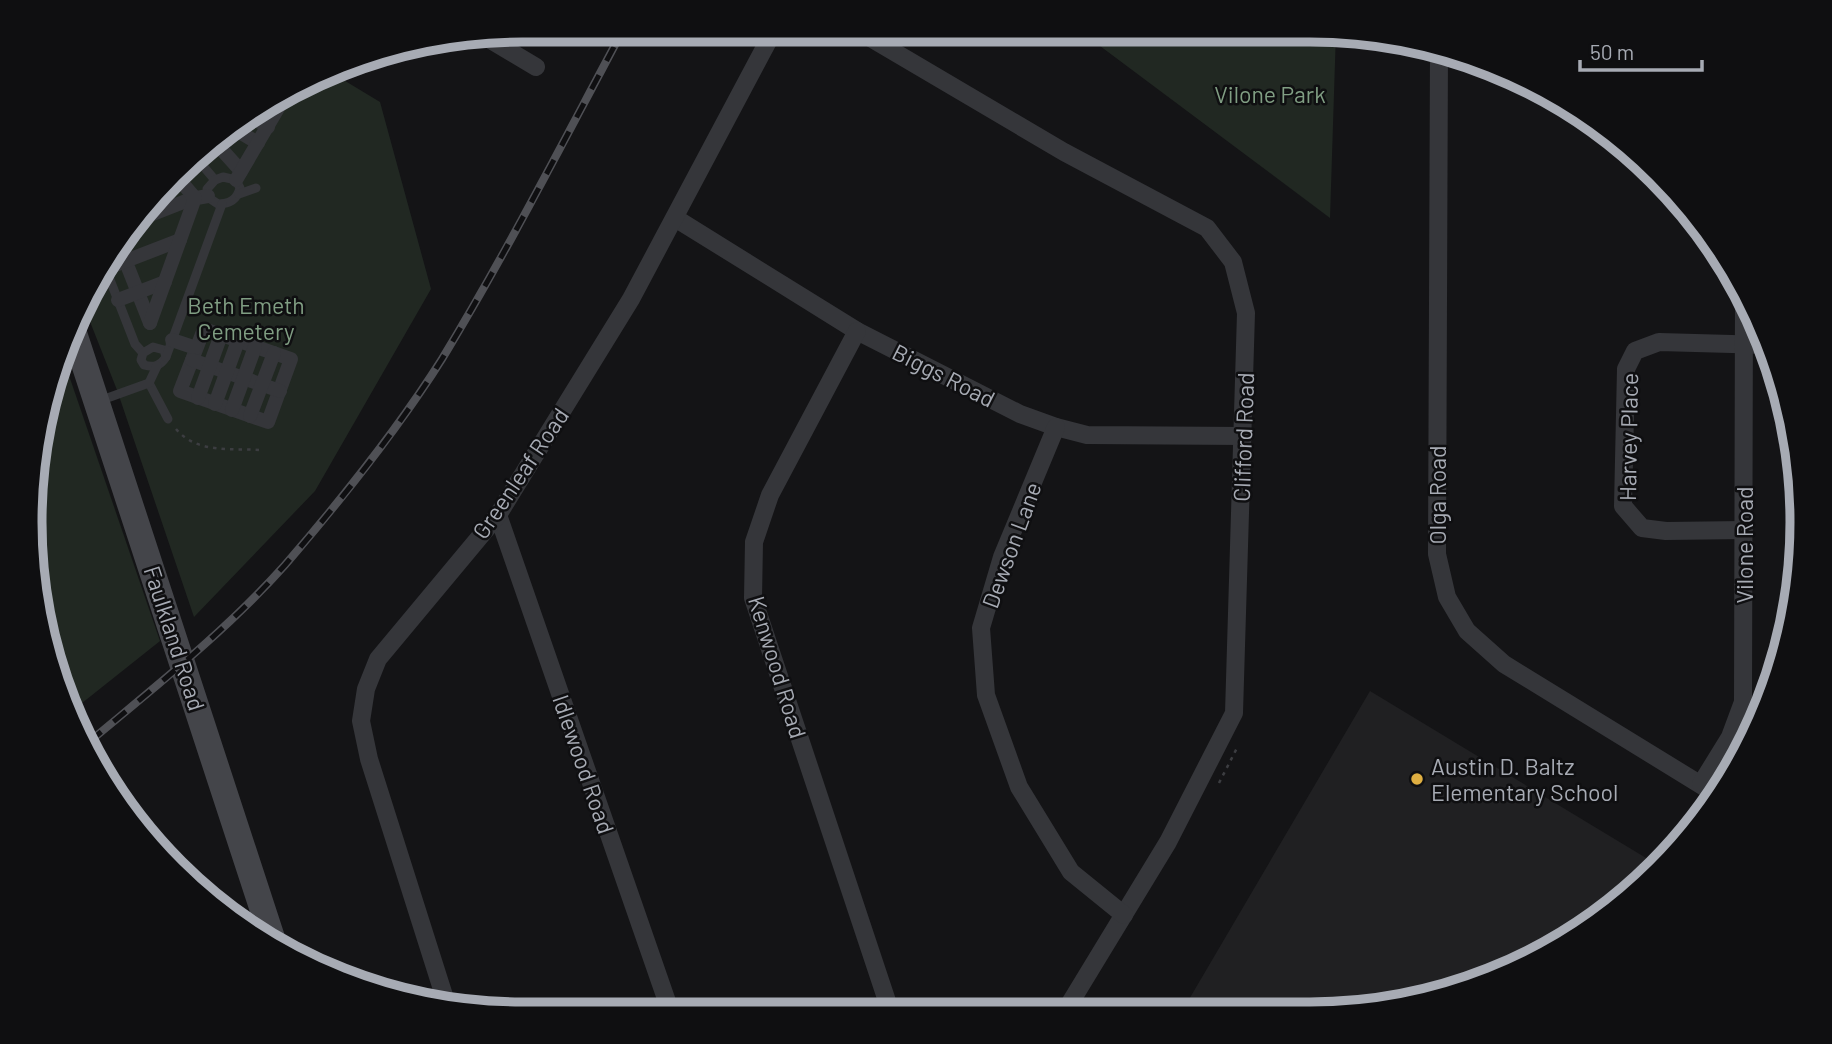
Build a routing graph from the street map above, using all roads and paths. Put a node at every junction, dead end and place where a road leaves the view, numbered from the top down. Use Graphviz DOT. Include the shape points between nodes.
graph roads {
  1 [pos="768,42"];
  2 [pos="877,42"];
  3 [pos="495,43"];
  4 [pos="1439,59"];
  5 [pos="536,67"];
  6 [pos="275,111"];
  7 [pos="258,121"];
  8 [pos="268,127"];
  9 [pos="240,134"];
  10 [pos="258,143"];
  11 [pos="220,150"];
  12 [pos="202,165"];
  13 [pos="215,180"];
  14 [pos="184,182"];
  15 [pos="239,182"];
  16 [pos="256,188"];
  17 [pos="202,197"];
  18 [pos="222,204"];
  19 [pos="154,214"];
  20 [pos="675,218"];
  21 [pos="180,240"];
  22 [pos="123,255"];
  23 [pos="126,261"];
  24 [pos="117,264"];
  25 [pos="109,277"];
  26 [pos="165,282"];
  27 [pos="138,292"];
  28 [pos="118,300"];
  29 [pos="1744,319"];
  30 [pos="857,331"];
  31 [pos="221,335"];
  32 [pos="172,340"];
  33 [pos="238,341"];
  34 [pos="77,343"];
  35 [pos="1744,345"];
  36 [pos="1756,345"];
  37 [pos="256,347"];
  38 [pos="143,353"];
  39 [pos="274,353"];
  40 [pos="194,354"];
  41 [pos="166,357"];
  42 [pos="157,366"];
  43 [pos="210,366"];
  44 [pos="226,372"];
  45 [pos="244,378"];
  46 [pos="149,383"];
  47 [pos="262,384"];
  48 [pos="280,390"];
  49 [pos="198,398"];
  50 [pos="97,402"];
  51 [pos="215,404"];
  52 [pos="232,410"];
  53 [pos="250,416"];
  54 [pos="168,418"];
  55 [pos="1056,428"];
  56 [pos="1244,436"];
  57 [pos="260,450"];
  58 [pos="498,516"];
  59 [pos="1744,530"];
  60 [pos="1240,740"];
  61 [pos="1701,784"];
  62 [pos="1217,786"];
  63 [pos="1709,789"];
  64 [pos="1124,915"];
  65 [pos="269,930"];
  66 [pos="444,996"];
  67 [pos="667,1002"];
  68 [pos="887,1002"];
  69 [pos="1071,1002"];
  1 -- 20 [label="street, Greenleaf Road"];
  2 -- 56 [label="street, Clifford Road" via="1064,152 1207,228 1233,262 1246,313"];
  3 -- 5 [label="street"];
  4 -- 61 [label="street, Olga Road" via="1437,554 1447,597 1467,631 1504,664"];
  6 -- 8 [label="street"];
  7 -- 8 [label="street"];
  8 -- 10 [label="street"];
  9 -- 10 [label="street"];
  10 -- 15 [label="street"];
  11 -- 15 [label="street"];
  12 -- 13 [label="lane"];
  13 -- 15 [label="lane" via="223,177"];
  13 -- 17 [label="lane"];
  14 -- 17 [label="street"];
  15 -- 16 [label="lane"];
  15 -- 18 [label="lane" via="232,201"];
  17 -- 18 [label="lane"];
  17 -- 19 [label="street"];
  17 -- 21 [label="street"];
  18 -- 32 [label="lane"];
  20 -- 30 [label="street, Biggs Road"];
  20 -- 58 [label="street, Greenleaf Road" via="631,299"];
  21 -- 23 [label="street"];
  21 -- 26 [label="street"];
  22 -- 23 [label="street"];
  23 -- 24 [label="street"];
  23 -- 27 [label="street"];
  25 -- 28 [label="lane"];
  26 -- 27 [label="street"];
  26 -- 27 [label="street" via="150,323"];
  27 -- 28 [label="street"];
  28 -- 38 [label="lane"];
  29 -- 35 [label="street, Vilone Road"];
  30 -- 55 [label="street, Biggs Road"];
  30 -- 68 [label="street, Kenwood Road" via="770,495 754,542 753,598"];
  31 -- 33 [label="street"];
  31 -- 40 [label="street" via="204,328"];
  31 -- 43 [label="street"];
  32 -- 40 [label="street"];
  32 -- 41 [label="lane"];
  33 -- 37 [label="street"];
  33 -- 44 [label="street"];
  34 -- 50 [label="main road, Faulkland Road"];
  35 -- 36 [label="street, Harvey Place"];
  35 -- 59 [label="street, Vilone Road"];
  35 -- 59 [label="street, Harvey Place" via="1659,342 1635,351 1626,369 1623,506 1642,528"];
  37 -- 39 [label="street"];
  37 -- 45 [label="street"];
  38 -- 41 [label="lane" via="160,348"];
  38 -- 42 [label="lane" via="144,365"];
  39 -- 47 [label="street"];
  39 -- 48 [label="street" via="291,359"];
  40 -- 43 [label="street"];
  40 -- 49 [label="street" via="180,391"];
  41 -- 42 [label="lane"];
  42 -- 46 [label="lane"];
  43 -- 44 [label="street"];
  43 -- 49 [label="street"];
  44 -- 45 [label="street"];
  44 -- 51 [label="street"];
  45 -- 47 [label="street"];
  45 -- 52 [label="street"];
  46 -- 50 [label="lane"];
  46 -- 54 [label="lane"];
  47 -- 48 [label="street"];
  47 -- 53 [label="street"];
  48 -- 53 [label="street" via="268,422"];
  49 -- 51 [label="street"];
  50 -- 65 [label="main road, Faulkland Road"];
  51 -- 52 [label="street"];
  52 -- 53 [label="street"];
  54 -- 57 [label="path" via="181,435 201,446"];
  55 -- 56 [label="street, Biggs Road" via="1087,435"];
  55 -- 64 [label="street, Dewson Lane" via="1002,557 981,628 986,695 1018,788 1071,872"];
  56 -- 64 [label="street, Clifford Road" via="1234,713 1168,842"];
  58 -- 66 [label="street, Greenleaf Road" via="378,659 366,688 361,721"];
  58 -- 67 [label="street, Idlewood Road"];
  59 -- 61 [label="street, Vilone Road" via="1744,702 1730,737"];
  60 -- 62 [label="path"];
  61 -- 63 [label="street, Olga Road"];
  64 -- 69 [label="street, Clifford Road"];
}
